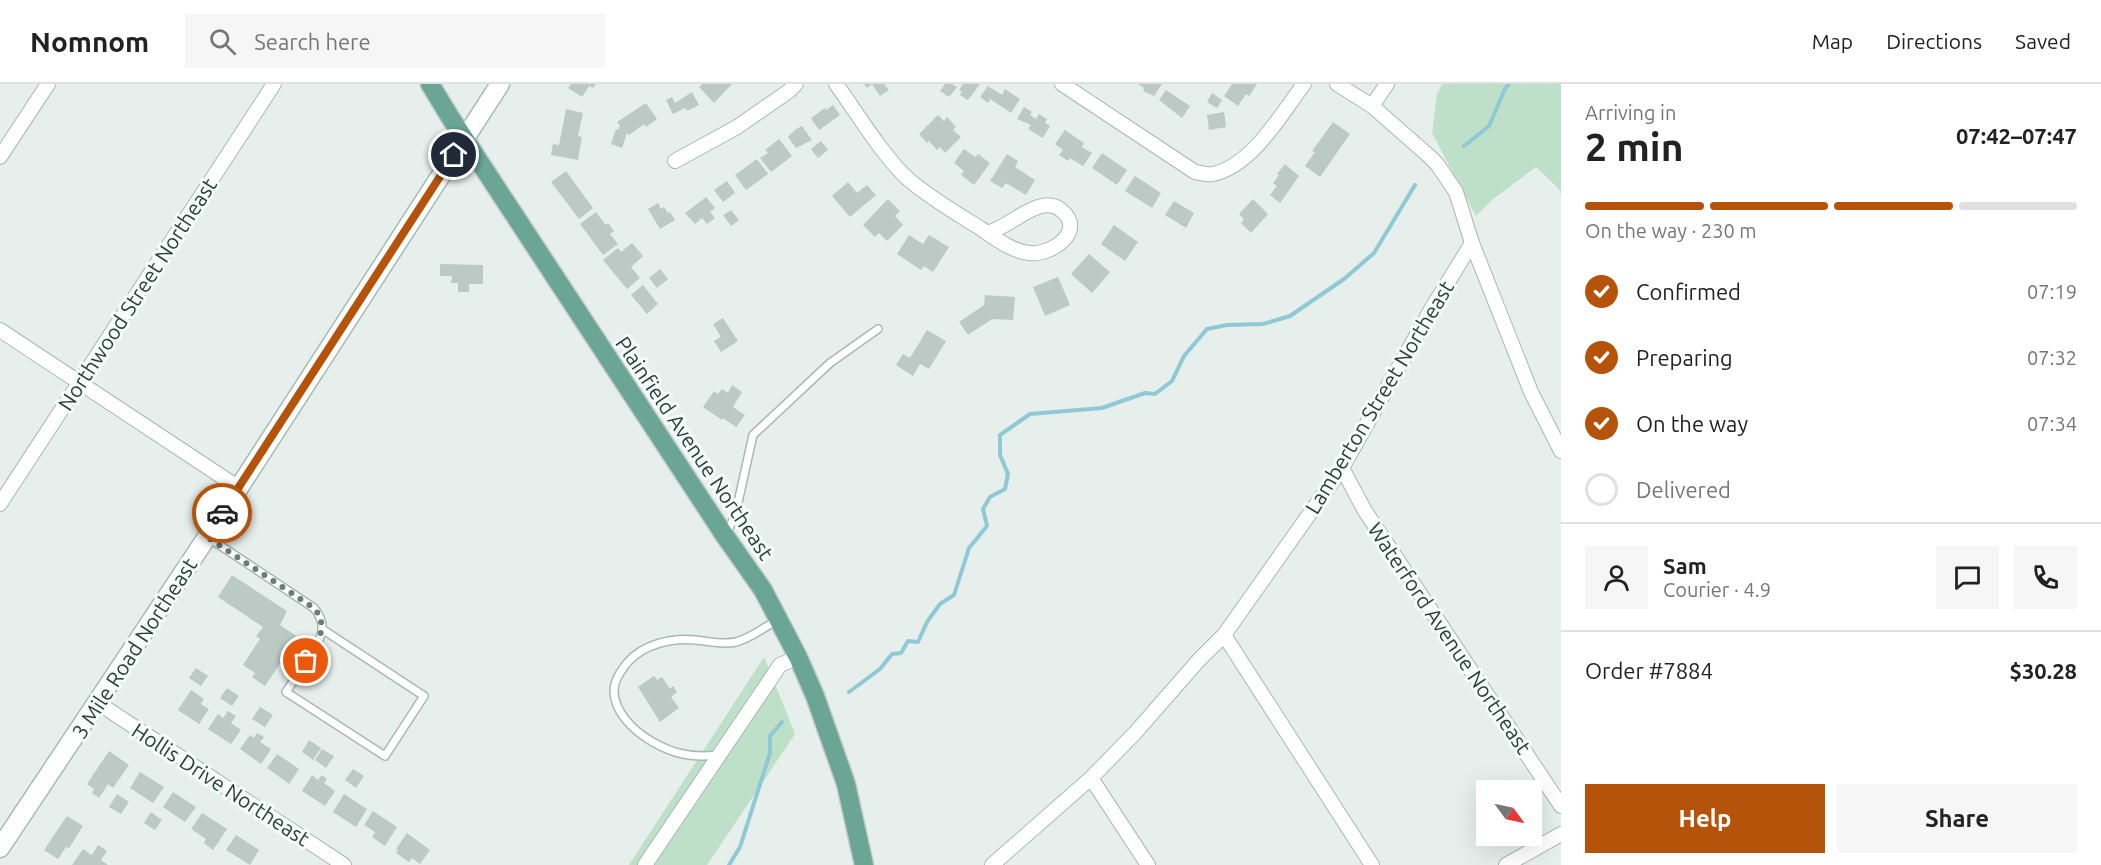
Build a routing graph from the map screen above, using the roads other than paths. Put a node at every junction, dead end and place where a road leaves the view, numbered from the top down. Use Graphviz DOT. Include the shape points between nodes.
graph roads {
  1 [pos="48,84"];
  2 [pos="274,84"];
  3 [pos="430,84"];
  4 [pos="500,84"];
  5 [pos="796,84"];
  6 [pos="836,84"];
  7 [pos="1062,84"];
  8 [pos="1304,84"];
  9 [pos="1337,84"];
  10 [pos="1387,84"];
  11 [pos="1372,106"];
  12 [pos="465,138"];
  13 [pos="0,157"];
  14 [pos="675,161"];
  15 [pos="987,233"];
  16 [pos="1472,243"];
  17 [pos="878,329"];
  18 [pos="0,330"];
  19 [pos="80,382"];
  20 [pos="1561,451"];
  21 [pos="1342,468"];
  22 [pos="239,488"];
  23 [pos="0,504"];
  24 [pos="725,536"];
  25 [pos="207,537"];
  26 [pos="778,620"];
  27 [pos="322,629"];
  28 [pos="1224,635"];
  29 [pos="798,657"];
  30 [pos="98,703"];
  31 [pos="720,755"];
  32 [pos="1090,778"];
  33 [pos="1561,806"];
  34 [pos="1561,834"];
  35 [pos="0,848"];
  36 [pos="344,865"];
  37 [pos="645,865"];
  38 [pos="864,865"];
  39 [pos="992,865"];
  40 [pos="1148,865"];
  41 [pos="1372,865"];
  42 [pos="1506,865"];
  1 -- 13 [label="street"];
  2 -- 19 [label="street, Northwood Street Northeast"];
  3 -- 12 [label="main road, Plainfield Avenue Northeast"];
  4 -- 12 [label="main road, 3 Mile Road Northeast"];
  5 -- 14 [label="street" via="737,127"];
  6 -- 15 [label="street" via="907,178"];
  7 -- 8 [label="street" via="1195,172 1212,174 1230,168 1261,142"];
  9 -- 11 [label="street"];
  10 -- 11 [label="street"];
  11 -- 16 [label="street" via="1437,164 1456,192"];
  12 -- 22 [label="main road, 3 Mile Road Northeast"];
  12 -- 24 [label="main road, Plainfield Avenue Northeast"];
  15 -- 15 [label="street" via="1010,247 1040,253 1061,244 1070,228 1063,211 1042,204"];
  16 -- 20 [label="street" via="1531,392"];
  16 -- 21 [label="street, Lamberton Street Northeast"];
  17 -- 24 [label="lane" via="830,363 753,435 735,516"];
  18 -- 19 [label="street"];
  19 -- 22 [label="street"];
  19 -- 23 [label="street, Northwood Street Northeast"];
  21 -- 28 [label="street, Lamberton Street Northeast"];
  21 -- 33 [label="street, Waterford Avenue Northeast" via="1365,511"];
  22 -- 25 [label="main road, 3 Mile Road Northeast"];
  24 -- 26 [label="main road, Plainfield Avenue Northeast" via="763,590"];
  25 -- 27 [label="lane" via="314,608"];
  25 -- 30 [label="main road, 3 Mile Road Northeast"];
  26 -- 29 [label="main road, Plainfield Avenue Northeast"];
  26 -- 31 [label="lane" via="738,642 679,639 655,644 632,658 617,678 617,707 646,739 686,756"];
  27 -- 27 [label="lane" via="424,696 384,756 286,692 319,641"];
  28 -- 32 [label="street, Lamberton Street Northeast"];
  28 -- 41 [label="street"];
  29 -- 31 [label="street" via="780,665"];
  29 -- 38 [label="main road, Plainfield Avenue Northeast" via="846,784"];
  30 -- 35 [label="main road, 3 Mile Road Northeast"];
  30 -- 36 [label="street, Hollis Drive Northeast"];
  31 -- 37 [label="street"];
  32 -- 39 [label="street, Lamberton Street Northeast"];
  32 -- 40 [label="street"];
  34 -- 42 [label="street"];
}
